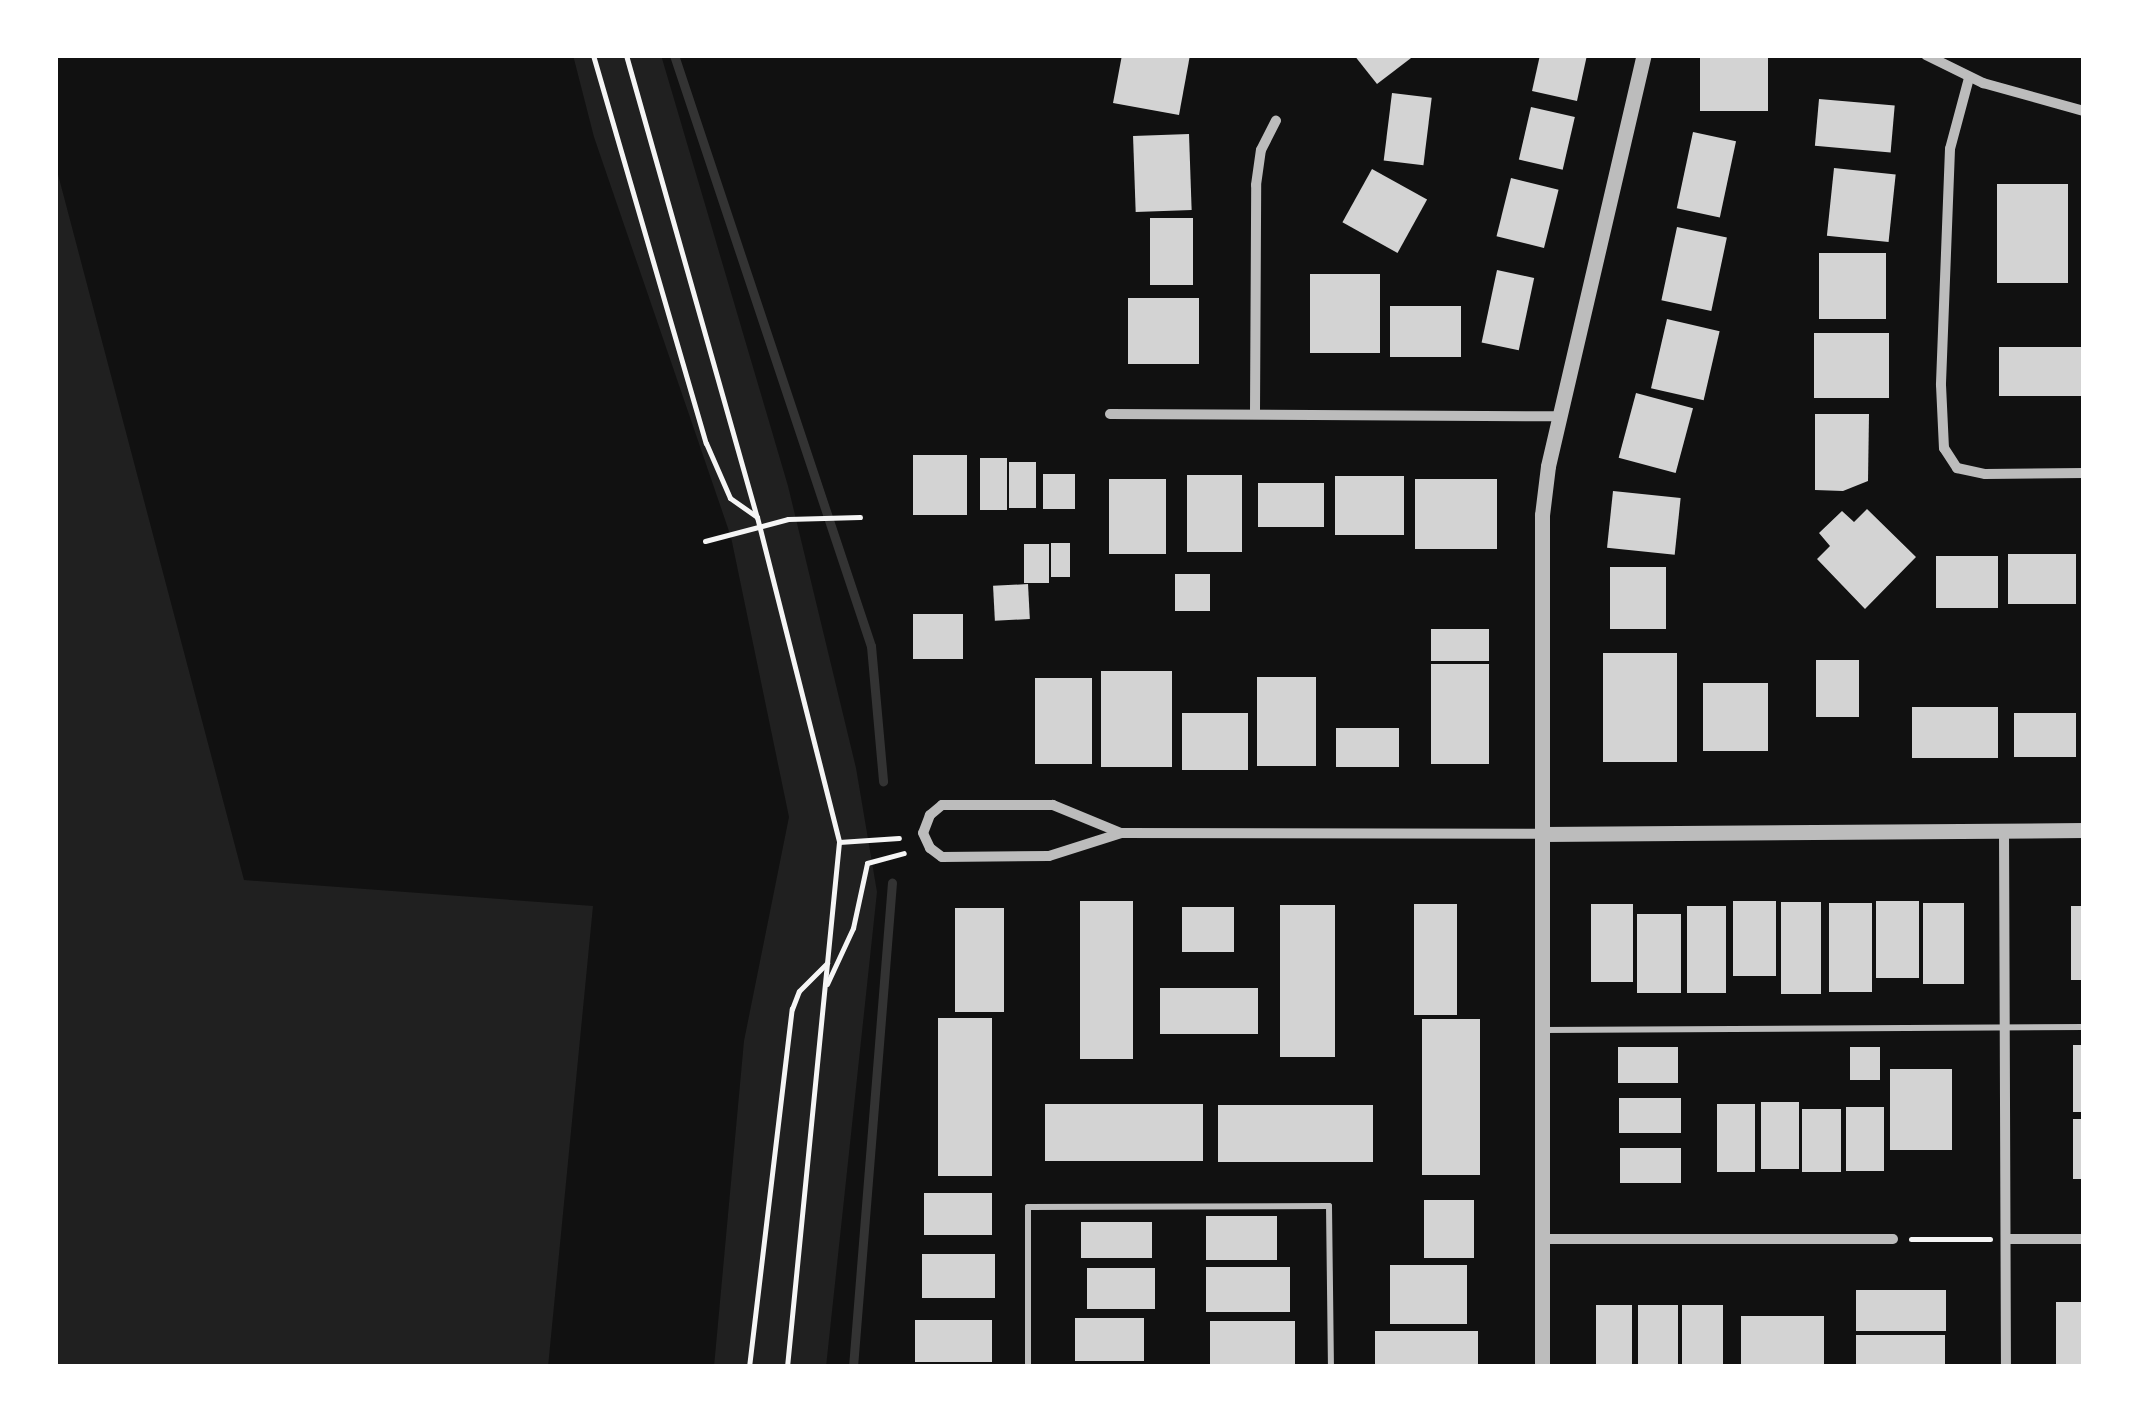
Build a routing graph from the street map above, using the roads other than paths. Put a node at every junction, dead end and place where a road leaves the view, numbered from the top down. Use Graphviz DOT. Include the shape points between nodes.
graph roads {
  1 [pos="1644,55"];
  2 [pos="1926,55"];
  3 [pos="1969,78"];
  4 [pos="2084,111"];
  5 [pos="1276,122"];
  6 [pos="1255,413"];
  7 [pos="1110,414"];
  8 [pos="1560,416"];
  9 [pos="2084,473"];
  10 [pos="2004,830"];
  11 [pos="2084,830"];
  12 [pos="1122,832"];
  13 [pos="1543,834"];
  14 [pos="2004,1026"];
  15 [pos="2084,1027"];
  16 [pos="1542,1030"];
  17 [pos="1892,1239"];
  18 [pos="2006,1239"];
  19 [pos="2084,1239"];
  20 [pos="1542,1240"];
  21 [pos="1028,1367"];
  22 [pos="1331,1367"];
  23 [pos="1542,1367"];
  24 [pos="2006,1367"];
  1 -- 8 [label="street"];
  2 -- 3 [label="street"];
  3 -- 4 [label="street"];
  3 -- 9 [label="street" via="1950,149 1944,448 1957,468 1985,474"];
  5 -- 6 [label="street" via="1261,150 1256,185"];
  6 -- 7 [label="street"];
  6 -- 8 [label="street"];
  8 -- 13 [label="street" via="1540,557"];
  10 -- 11 [label="street"];
  10 -- 13 [label="street"];
  10 -- 14 [label="street"];
  12 -- 12 [label="street" via="1053,805 942,806 923,832 942,857 1049,856"];
  12 -- 13 [label="street"];
  13 -- 16 [label="street"];
  14 -- 15 [label="lane"];
  14 -- 16 [label="lane"];
  14 -- 18 [label="street"];
  16 -- 20 [label="street"];
  17 -- 20 [label="street"];
  18 -- 19 [label="street"];
  18 -- 24 [label="street"];
  20 -- 23 [label="street"];
  21 -- 22 [label="lane" via="1028,1207 1330,1206"];
}
